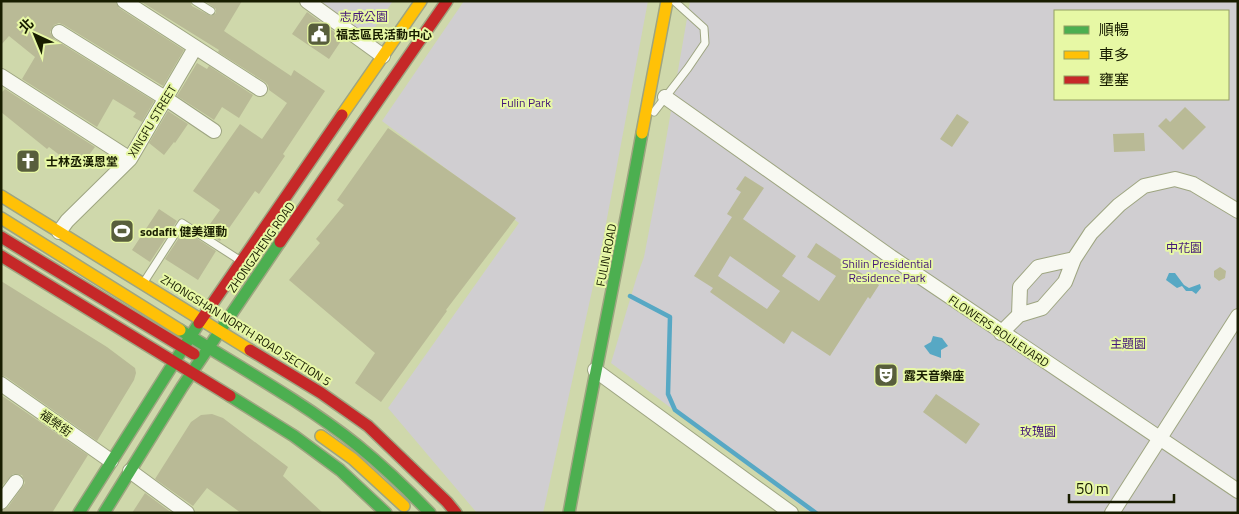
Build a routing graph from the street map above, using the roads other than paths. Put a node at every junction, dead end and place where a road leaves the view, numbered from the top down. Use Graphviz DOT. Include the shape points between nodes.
graph roads {
  1 [pos="124,1"];
  2 [pos="195,1"];
  3 [pos="308,1"];
  4 [pos="421,1"];
  5 [pos="447,1"];
  6 [pos="667,1"];
  7 [pos="674,1"];
  8 [pos="211,10"];
  9 [pos="59,32"];
  10 [pos="195,48"];
  11 [pos="383,56"];
  12 [pos="1,76"];
  13 [pos="260,90"];
  14 [pos="665,97"];
  15 [pos="165,98"];
  16 [pos="644,124"];
  17 [pos="214,131"];
  18 [pos="130,159"];
  19 [pos="1,196"];
  20 [pos="1238,211"];
  21 [pos="1,218"];
  22 [pos="59,232"];
  23 [pos="1,237"];
  24 [pos="1,256"];
  25 [pos="1074,259"];
  26 [pos="241,261"];
  27 [pos="144,283"];
  28 [pos="1019,315"];
  29 [pos="1238,316"];
  30 [pos="202,319"];
  31 [pos="220,331"];
  32 [pos="1001,333"];
  33 [pos="191,336"];
  34 [pos="183,347"];
  35 [pos="209,347"];
  36 [pos="204,361"];
  37 [pos="174,362"];
  38 [pos="595,370"];
  39 [pos="192,372"];
  40 [pos="1,384"];
  41 [pos="313,429"];
  42 [pos="1159,438"];
  43 [pos="111,461"];
  44 [pos="130,471"];
  45 [pos="16,482"];
  46 [pos="1238,492"];
  47 [pos="1,502"];
  48 [pos="79,513"];
  49 [pos="104,513"];
  50 [pos="188,513"];
  51 [pos="386,513"];
  52 [pos="411,513"];
  53 [pos="430,513"];
  54 [pos="456,513"];
  55 [pos="569,513"];
  56 [pos="792,513"];
  57 [pos="1112,513"];
  1 -- 10 [label="street"];
  2 -- 8 [label="lane"];
  3 -- 11 [label="street"];
  4 -- 11 [label="main road, ZHONGZHENG ROAD"];
  5 -- 31 [label="main road, ZHONGZHENG ROAD"];
  6 -- 16 [label="main road, FULIN ROAD"];
  7 -- 14 [label="lane" via="704,28 705,42"];
  9 -- 15 [label="street"];
  10 -- 13 [label="street"];
  10 -- 15 [label="street, XINGFU STREET"];
  11 -- 26 [label="main road, ZHONGZHENG ROAD"];
  12 -- 18 [label="street"];
  14 -- 16 [label="lane"];
  14 -- 32 [label="street, FLOWERS BOULEVARD"];
  15 -- 17 [label="street"];
  15 -- 18 [label="street, XINGFU STREET"];
  16 -- 38 [label="main road, FULIN ROAD"];
  18 -- 22 [label="street, XINGFU STREET"];
  19 -- 22 [label="main road, ZHONGSHAN NORTH ROAD SECTION 5"];
  20 -- 25 [label="street" via="1193,184 1175,179 1144,186 1091,233"];
  21 -- 33 [label="main road"];
  22 -- 27 [label="main road, ZHONGSHAN NORTH ROAD SECTION 5"];
  23 -- 34 [label="main road"];
  24 -- 37 [label="main road"];
  25 -- 28 [label="street" via="1065,282 1042,308"];
  25 -- 28 [label="street" via="1038,267 1020,287"];
  26 -- 27 [label="lane" via="182,223"];
  26 -- 30 [label="main road, ZHONGZHENG ROAD"];
  27 -- 30 [label="main road, ZHONGSHAN NORTH ROAD SECTION 5"];
  28 -- 32 [label="street"];
  29 -- 42 [label="street"];
  30 -- 31 [label="main road, ZHONGSHAN NORTH ROAD SECTION 5"];
  30 -- 33 [label="main road, ZHONGZHENG ROAD"];
  31 -- 35 [label="main road, ZHONGZHENG ROAD"];
  31 -- 54 [label="main road, ZHONGSHAN NORTH ROAD SECTION 5" via="368,426"];
  32 -- 42 [label="street, FLOWERS BOULEVARD"];
  33 -- 34 [label="main road, ZHONGZHENG ROAD"];
  33 -- 35 [label="main road"];
  34 -- 36 [label="main road"];
  34 -- 37 [label="main road, ZHONGZHENG ROAD"];
  35 -- 36 [label="main road, ZHONGZHENG ROAD"];
  35 -- 53 [label="main road" via="356,444 393,475"];
  36 -- 39 [label="main road, ZHONGZHENG ROAD"];
  37 -- 39 [label="main road"];
  37 -- 43 [label="main road, ZHONGZHENG ROAD"];
  38 -- 55 [label="main road, FULIN ROAD"];
  38 -- 56 [label="street"];
  39 -- 44 [label="main road, ZHONGZHENG ROAD"];
  39 -- 51 [label="main road" via="294,436 340,470"];
  40 -- 43 [label="street, 福榮街"];
  41 -- 52 [label="main road" via="392,493"];
  42 -- 46 [label="street, FLOWERS BOULEVARD"];
  42 -- 57 [label="street"];
  43 -- 48 [label="main road, ZHONGZHENG ROAD"];
  44 -- 49 [label="main road, ZHONGZHENG ROAD"];
  44 -- 50 [label="street"];
  45 -- 47 [label="street"];
}
